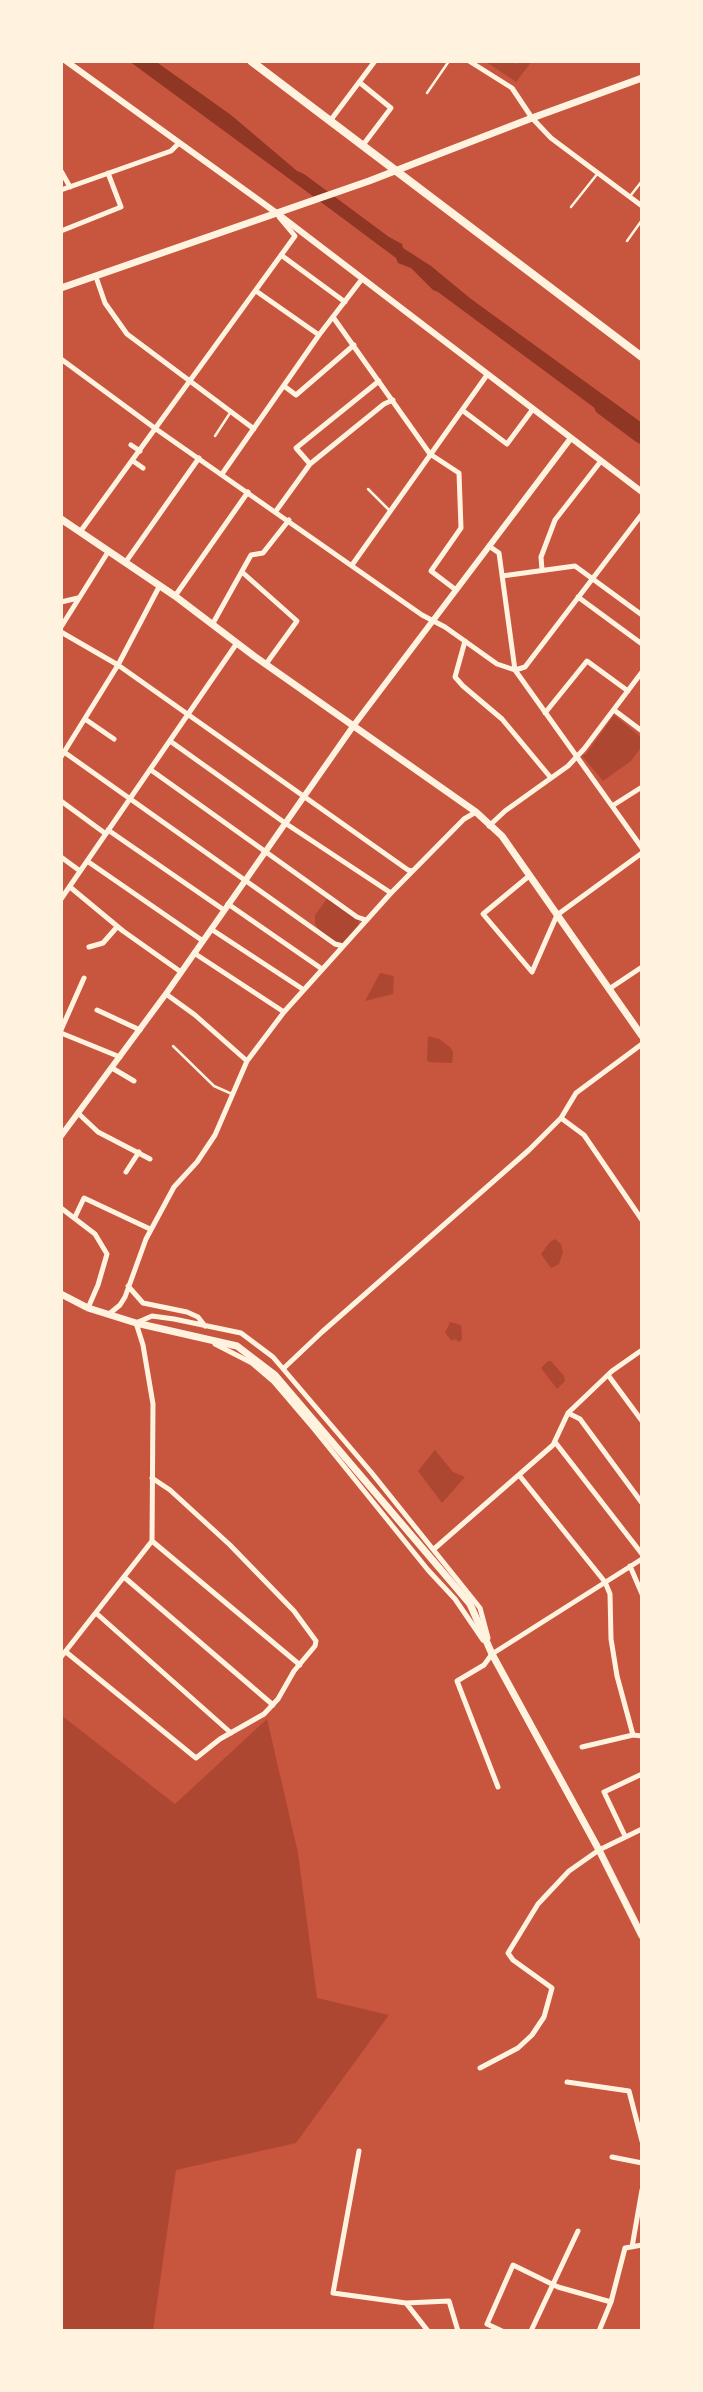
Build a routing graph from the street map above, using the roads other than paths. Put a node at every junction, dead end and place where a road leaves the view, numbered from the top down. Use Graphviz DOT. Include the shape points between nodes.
graph roads {
  1 [pos="66,61"];
  2 [pos="251,61"];
  3 [pos="375,61"];
  4 [pos="449,61"];
  5 [pos="469,61"];
  6 [pos="262,65"];
  7 [pos="642,78"];
  8 [pos="359,82"];
  9 [pos="426,93"];
  10 [pos="532,118"];
  11 [pos="330,121"];
  12 [pos="178,143"];
  13 [pos="363,145"];
  14 [pos="61,171"];
  15 [pos="398,171"];
  16 [pos="108,173"];
  17 [pos="598,173"];
  18 [pos="642,181"];
  19 [pos="70,187"];
  20 [pos="61,190"];
  21 [pos="630,197"];
  22 [pos="642,206"];
  23 [pos="572,207"];
  24 [pos="278,214"];
  25 [pos="642,220"];
  26 [pos="61,231"];
  27 [pos="627,241"];
  28 [pos="281,255"];
  29 [pos="96,277"];
  30 [pos="362,279"];
  31 [pos="61,288"];
  32 [pos="256,291"];
  33 [pos="345,302"];
  34 [pos="333,317"];
  35 [pos="319,335"];
  36 [pos="642,344"];
  37 [pos="354,345"];
  38 [pos="639,355"];
  39 [pos="61,359"];
  40 [pos="487,374"];
  41 [pos="379,381"];
  42 [pos="190,383"];
  43 [pos="284,386"];
  44 [pos="393,400"];
  45 [pos="533,409"];
  46 [pos="462,410"];
  47 [pos="230,412"];
  48 [pos="156,429"];
  49 [pos="254,429"];
  50 [pos="215,436"];
  51 [pos="571,438"];
  52 [pos="131,445"];
  53 [pos="140,452"];
  54 [pos="430,454"];
  55 [pos="199,458"];
  56 [pos="133,461"];
  57 [pos="601,461"];
  58 [pos="310,464"];
  59 [pos="144,468"];
  60 [pos="222,474"];
  61 [pos="368,489"];
  62 [pos="248,492"];
  63 [pos="642,492"];
  64 [pos="276,511"];
  65 [pos="390,511"];
  66 [pos="642,513"];
  67 [pos="61,519"];
  68 [pos="289,520"];
  69 [pos="80,533"];
  70 [pos="489,546"];
  71 [pos="108,552"];
  72 [pos="125,564"];
  73 [pos="352,565"];
  74 [pos="542,570"];
  75 [pos="242,572"];
  76 [pos="502,576"];
  77 [pos="592,578"];
  78 [pos="159,587"];
  79 [pos="456,590"];
  80 [pos="175,596"];
  81 [pos="578,597"];
  82 [pos="78,598"];
  83 [pos="61,601"];
  84 [pos="642,615"];
  85 [pos="433,621"];
  86 [pos="212,625"];
  87 [pos="61,629"];
  88 [pos="465,641"];
  89 [pos="237,643"];
  90 [pos="642,644"];
  91 [pos="266,664"];
  92 [pos="118,665"];
  93 [pos="514,670"];
  94 [pos="642,672"];
  95 [pos="628,691"];
  96 [pos="614,710"];
  97 [pos="188,713"];
  98 [pos="545,713"];
  99 [pos="85,719"];
  100 [pos="354,725"];
  101 [pos="642,731"];
  102 [pos="114,740"];
  103 [pos="170,741"];
  104 [pos="63,755"];
  105 [pos="577,757"];
  106 [pos="150,770"];
  107 [pos="551,778"];
  108 [pos="642,787"];
  109 [pos="305,796"];
  110 [pos="130,799"];
  111 [pos="61,801"];
  112 [pos="612,806"];
  113 [pos="476,812"];
  114 [pos="285,823"];
  115 [pos="489,826"];
  116 [pos="107,832"];
  117 [pos="642,848"];
  118 [pos="266,850"];
  119 [pos="642,853"];
  120 [pos="61,857"];
  121 [pos="87,861"];
  122 [pos="80,871"];
  123 [pos="412,871"];
  124 [pos="529,876"];
  125 [pos="245,880"];
  126 [pos="69,887"];
  127 [pos="391,893"];
  128 [pos="61,899"];
  129 [pos="226,907"];
  130 [pos="557,915"];
  131 [pos="366,920"];
  132 [pos="117,927"];
  133 [pos="211,929"];
  134 [pos="203,941"];
  135 [pos="343,946"];
  136 [pos="89,947"];
  137 [pos="194,953"];
  138 [pos="642,967"];
  139 [pos="322,969"];
  140 [pos="181,972"];
  141 [pos="84,978"];
  142 [pos="609,989"];
  143 [pos="304,990"];
  144 [pos="166,994"];
  145 [pos="97,1010"];
  146 [pos="284,1012"];
  147 [pos="140,1030"];
  148 [pos="61,1031"];
  149 [pos="642,1036"];
  150 [pos="642,1044"];
  151 [pos="173,1046"];
  152 [pos="120,1056"];
  153 [pos="247,1061"];
  154 [pos="112,1068"];
  155 [pos="134,1082"];
  156 [pos="232,1094"];
  157 [pos="79,1114"];
  158 [pos="561,1118"];
  159 [pos="61,1136"];
  160 [pos="139,1152"];
  161 [pos="150,1159"];
  162 [pos="126,1172"];
  163 [pos="61,1208"];
  164 [pos="75,1217"];
  165 [pos="642,1220"];
  166 [pos="150,1229"];
  167 [pos="128,1286"];
  168 [pos="61,1294"];
  169 [pos="89,1308"];
  170 [pos="108,1314"];
  171 [pos="136,1323"];
  172 [pos="205,1326"];
  173 [pos="642,1350"];
  174 [pos="284,1368"];
  175 [pos="608,1375"];
  176 [pos="568,1413"];
  177 [pos="642,1422"];
  178 [pos="555,1442"];
  179 [pos="519,1475"];
  180 [pos="152,1478"];
  181 [pos="642,1503"];
  182 [pos="152,1541"];
  183 [pos="434,1549"];
  184 [pos="642,1556"];
  185 [pos="630,1566"];
  186 [pos="124,1577"];
  187 [pos="605,1583"];
  188 [pos="642,1594"];
  189 [pos="96,1613"];
  190 [pos="63,1654"];
  191 [pos="492,1654"];
  192 [pos="300,1665"];
  193 [pos="273,1705"];
  194 [pos="231,1733"];
  195 [pos="633,1735"];
  196 [pos="642,1736"];
  197 [pos="582,1747"];
  198 [pos="642,1774"];
  199 [pos="498,1787"];
  200 [pos="642,1829"];
  201 [pos="625,1836"];
  202 [pos="599,1850"];
  203 [pos="642,1936"];
  204 [pos="480,2068"];
  205 [pos="567,2082"];
  206 [pos="642,2141"];
  207 [pos="359,2151"];
  208 [pos="612,2157"];
  209 [pos="642,2163"];
  210 [pos="642,2190"];
  211 [pos="578,2231"];
  212 [pos="642,2245"];
  213 [pos="632,2247"];
  214 [pos="553,2284"];
  215 [pos="611,2302"];
  216 [pos="406,2303"];
  217 [pos="428,2331"];
  218 [pos="458,2331"];
  219 [pos="502,2331"];
  220 [pos="531,2331"];
  221 [pos="599,2331"];
  1 -- 12 [label="street"];
  2 -- 6 [label="main road"];
  3 -- 8 [label="street"];
  4 -- 9 [label="lane"];
  5 -- 10 [label="street" via="512,88"];
  6 -- 11 [label="main road"];
  7 -- 10 [label="main road"];
  8 -- 11 [label="street"];
  8 -- 13 [label="street" via="391,108"];
  10 -- 15 [label="main road"];
  10 -- 17 [label="street"];
  11 -- 13 [label="main road"];
  12 -- 16 [label="street" via="171,151"];
  12 -- 24 [label="street"];
  13 -- 15 [label="main road"];
  14 -- 19 [label="street"];
  15 -- 24 [label="main road"];
  15 -- 38 [label="main road"];
  16 -- 19 [label="street"];
  16 -- 26 [label="street" via="121,207"];
  17 -- 21 [label="street"];
  17 -- 23 [label="lane"];
  18 -- 21 [label="lane"];
  19 -- 20 [label="street"];
  21 -- 22 [label="street"];
  24 -- 28 [label="street" via="295,236"];
  24 -- 29 [label="main road"];
  24 -- 30 [label="street"];
  25 -- 27 [label="lane"];
  28 -- 32 [label="street"];
  28 -- 33 [label="street"];
  29 -- 31 [label="main road"];
  29 -- 42 [label="street" via="105,303 127,334"];
  30 -- 33 [label="street"];
  30 -- 40 [label="street"];
  32 -- 35 [label="street"];
  32 -- 42 [label="street"];
  33 -- 34 [label="street"];
  34 -- 35 [label="street"];
  34 -- 37 [label="street"];
  35 -- 43 [label="street"];
  36 -- 38 [label="street"];
  37 -- 41 [label="street"];
  37 -- 43 [label="street" via="296,396"];
  39 -- 48 [label="street"];
  40 -- 45 [label="street"];
  40 -- 46 [label="street"];
  41 -- 44 [label="street"];
  41 -- 58 [label="street" via="296,448"];
  42 -- 47 [label="street"];
  42 -- 48 [label="street"];
  43 -- 49 [label="street"];
  44 -- 54 [label="street"];
  44 -- 58 [label="street"];
  45 -- 46 [label="street" via="507,444"];
  45 -- 51 [label="street"];
  46 -- 54 [label="street"];
  47 -- 49 [label="street"];
  47 -- 50 [label="lane"];
  48 -- 53 [label="street"];
  48 -- 55 [label="street"];
  49 -- 60 [label="street"];
  51 -- 57 [label="street"];
  51 -- 70 [label="street"];
  52 -- 53 [label="street"];
  53 -- 56 [label="street"];
  54 -- 65 [label="street"];
  54 -- 79 [label="street" via="459,473 461,528 431,571"];
  55 -- 60 [label="street"];
  55 -- 72 [label="street"];
  56 -- 59 [label="street"];
  56 -- 69 [label="street"];
  57 -- 63 [label="street"];
  57 -- 74 [label="street" via="555,520 541,557"];
  58 -- 64 [label="street"];
  60 -- 62 [label="street"];
  61 -- 65 [label="lane"];
  62 -- 64 [label="street"];
  62 -- 80 [label="street"];
  64 -- 68 [label="street"];
  65 -- 73 [label="street"];
  66 -- 77 [label="street"];
  67 -- 69 [label="main road"];
  68 -- 73 [label="street"];
  68 -- 75 [label="street" via="264,553 251,555"];
  69 -- 71 [label="main road"];
  70 -- 76 [label="street" via="499,553"];
  70 -- 79 [label="street"];
  71 -- 72 [label="main road"];
  71 -- 82 [label="street"];
  72 -- 78 [label="main road"];
  73 -- 85 [label="street"];
  74 -- 76 [label="street"];
  74 -- 77 [label="street" via="575,566"];
  75 -- 86 [label="street"];
  75 -- 91 [label="street" via="296,621"];
  76 -- 93 [label="street"];
  77 -- 81 [label="street"];
  77 -- 84 [label="street"];
  78 -- 80 [label="main road"];
  78 -- 92 [label="street"];
  79 -- 85 [label="street"];
  80 -- 86 [label="main road"];
  81 -- 90 [label="street"];
  81 -- 93 [label="street" via="525,667"];
  82 -- 83 [label="street"];
  82 -- 87 [label="street"];
  85 -- 88 [label="street"];
  85 -- 100 [label="street"];
  86 -- 89 [label="main road"];
  87 -- 92 [label="street"];
  88 -- 93 [label="street"];
  88 -- 107 [label="street" via="455,677 502,719"];
  89 -- 91 [label="main road"];
  89 -- 97 [label="street"];
  91 -- 100 [label="main road"];
  92 -- 97 [label="street"];
  92 -- 99 [label="street"];
  93 -- 98 [label="street"];
  94 -- 95 [label="street"];
  95 -- 96 [label="street"];
  95 -- 98 [label="street" via="587,661"];
  96 -- 101 [label="street"];
  96 -- 105 [label="street"];
  97 -- 103 [label="street"];
  97 -- 109 [label="street"];
  98 -- 105 [label="street"];
  99 -- 102 [label="street"];
  99 -- 104 [label="street"];
  100 -- 109 [label="street"];
  100 -- 113 [label="main road"];
  103 -- 106 [label="street"];
  103 -- 114 [label="street"];
  104 -- 110 [label="street"];
  105 -- 107 [label="street"];
  105 -- 112 [label="street"];
  106 -- 110 [label="street"];
  106 -- 118 [label="street"];
  107 -- 115 [label="street"];
  108 -- 112 [label="street"];
  109 -- 114 [label="street"];
  109 -- 123 [label="street"];
  110 -- 116 [label="street"];
  110 -- 125 [label="street"];
  111 -- 116 [label="street"];
  112 -- 117 [label="street"];
  113 -- 115 [label="main road"];
  113 -- 123 [label="street"];
  114 -- 118 [label="street"];
  114 -- 127 [label="street"];
  115 -- 124 [label="main road" via="502,836"];
  116 -- 121 [label="street"];
  116 -- 129 [label="street"];
  118 -- 125 [label="street"];
  118 -- 131 [label="street"];
  119 -- 130 [label="street"];
  120 -- 122 [label="street"];
  121 -- 122 [label="street"];
  121 -- 134 [label="street"];
  122 -- 126 [label="street"];
  123 -- 127 [label="street"];
  124 -- 130 [label="main road"];
  124 -- 130 [label="street" via="483,914 532,972"];
  125 -- 129 [label="street"];
  125 -- 135 [label="street"];
  126 -- 128 [label="street"];
  126 -- 132 [label="street"];
  127 -- 131 [label="street"];
  129 -- 133 [label="street"];
  129 -- 139 [label="street"];
  130 -- 142 [label="main road"];
  131 -- 135 [label="street"];
  132 -- 136 [label="street" via="103,943"];
  132 -- 140 [label="street"];
  133 -- 134 [label="street"];
  133 -- 143 [label="street"];
  134 -- 137 [label="street"];
  135 -- 139 [label="street"];
  137 -- 140 [label="street"];
  137 -- 146 [label="street"];
  138 -- 142 [label="street"];
  139 -- 143 [label="street"];
  140 -- 144 [label="street"];
  141 -- 148 [label="street"];
  142 -- 149 [label="main road"];
  143 -- 146 [label="street"];
  144 -- 147 [label="street"];
  144 -- 153 [label="street"];
  145 -- 147 [label="street"];
  146 -- 153 [label="street"];
  147 -- 152 [label="street"];
  148 -- 152 [label="street"];
  150 -- 158 [label="street" via="576,1094"];
  151 -- 156 [label="lane" via="214,1086"];
  152 -- 154 [label="street"];
  153 -- 156 [label="street"];
  154 -- 155 [label="street"];
  154 -- 157 [label="street"];
  156 -- 166 [label="street" via="215,1135 174,1187"];
  157 -- 159 [label="street"];
  157 -- 160 [label="street" via="98,1132"];
  158 -- 165 [label="street" via="584,1135"];
  158 -- 174 [label="street"];
  160 -- 161 [label="street"];
  160 -- 162 [label="street"];
  163 -- 164 [label="street"];
  164 -- 166 [label="street" via="84,1198"];
  164 -- 169 [label="street" via="95,1234 107,1254"];
  166 -- 167 [label="street"];
  167 -- 170 [label="street" via="120,1305"];
  167 -- 172 [label="street" via="144,1303 187,1312"];
  168 -- 169 [label="main road"];
  169 -- 170 [label="main road"];
  170 -- 171 [label="main road"];
  171 -- 172 [label="street" via="152,1316"];
  171 -- 180 [label="street" via="153,1404"];
  171 -- 191 [label="main road" via="237,1346 275,1375 470,1604"];
  172 -- 174 [label="street" via="240,1333"];
  173 -- 175 [label="street"];
  174 -- 183 [label="street"];
  175 -- 176 [label="street"];
  175 -- 177 [label="street"];
  176 -- 178 [label="street"];
  176 -- 181 [label="street" via="580,1419"];
  178 -- 179 [label="street"];
  178 -- 184 [label="street"];
  179 -- 183 [label="street"];
  179 -- 187 [label="street"];
  180 -- 182 [label="street"];
  180 -- 192 [label="street" via="230,1545 294,1611 316,1641"];
  182 -- 186 [label="street"];
  182 -- 192 [label="street"];
  183 -- 191 [label="street" via="480,1608"];
  184 -- 185 [label="street"];
  185 -- 187 [label="street"];
  185 -- 188 [label="street"];
  186 -- 189 [label="street"];
  186 -- 193 [label="street"];
  187 -- 191 [label="street"];
  187 -- 195 [label="street" via="610,1594 617,1676"];
  189 -- 190 [label="street"];
  189 -- 194 [label="street"];
  190 -- 194 [label="street" via="196,1758"];
  191 -- 199 [label="street" via="484,1665 457,1682"];
  191 -- 202 [label="main road"];
  192 -- 193 [label="street"];
  193 -- 194 [label="street"];
  195 -- 196 [label="street"];
  195 -- 197 [label="street"];
  198 -- 201 [label="street" via="604,1792"];
  200 -- 201 [label="street"];
  201 -- 202 [label="street"];
  202 -- 203 [label="main road"];
  202 -- 204 [label="street" via="569,1871 538,1903 508,1953 552,1988 544,2017 518,2048"];
  205 -- 206 [label="street" via="629,2091"];
  207 -- 216 [label="street" via="333,2293"];
  208 -- 209 [label="street"];
  210 -- 213 [label="street"];
  211 -- 214 [label="street"];
  212 -- 213 [label="street"];
  213 -- 215 [label="street" via="625,2248"];
  214 -- 215 [label="street"];
  214 -- 219 [label="street" via="513,2265 486,2323"];
  214 -- 220 [label="street"];
  215 -- 221 [label="street"];
  216 -- 217 [label="street"];
  216 -- 218 [label="street" via="449,2301"];
}
